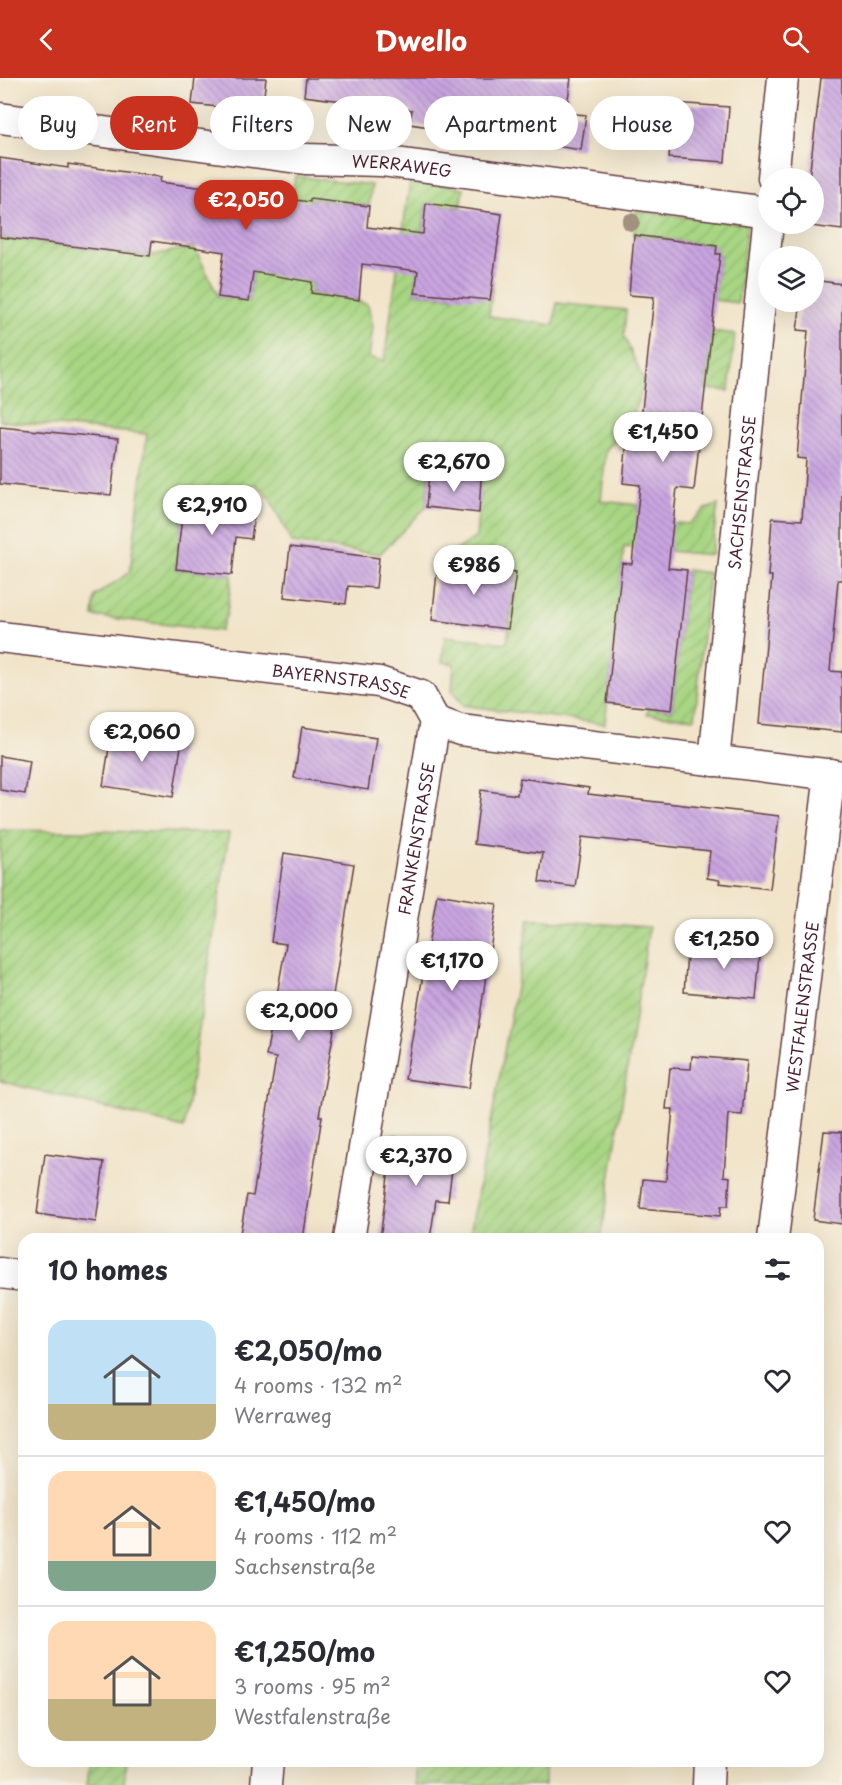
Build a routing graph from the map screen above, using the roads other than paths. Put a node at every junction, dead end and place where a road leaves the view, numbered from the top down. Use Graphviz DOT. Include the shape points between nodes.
graph roads {
  1 [pos="783,78"];
  2 [pos="0,118"];
  3 [pos="773,168"];
  4 [pos="758,211"];
  5 [pos="767,234"];
  6 [pos="0,637"];
  7 [pos="435,721"];
  8 [pos="714,761"];
  9 [pos="836,775"];
  10 [pos="350,1233"];
  11 [pos="774,1233"];
  12 [pos="0,1273"];
  13 [pos="18,1275"];
  14 [pos="268,1767"];
  15 [pos="709,1767"];
  16 [pos="266,1785"];
  17 [pos="708,1785"];
  1 -- 3 [label="street"];
  2 -- 4 [label="street, WERRAWEG" via="305,159 381,161"];
  5 -- 8 [label="street, SACHSENSTRASSE"];
  6 -- 7 [label="street, BAYERNSTRASSE" via="379,682 421,696"];
  7 -- 8 [label="street" via="460,730"];
  7 -- 10 [label="street, FRANKENSTRASSE"];
  8 -- 9 [label="street"];
  9 -- 11 [label="street, WESTFALENSTRASSE"];
  12 -- 13 [label="street"];
  14 -- 16 [label="street"];
  15 -- 17 [label="street"];
}
